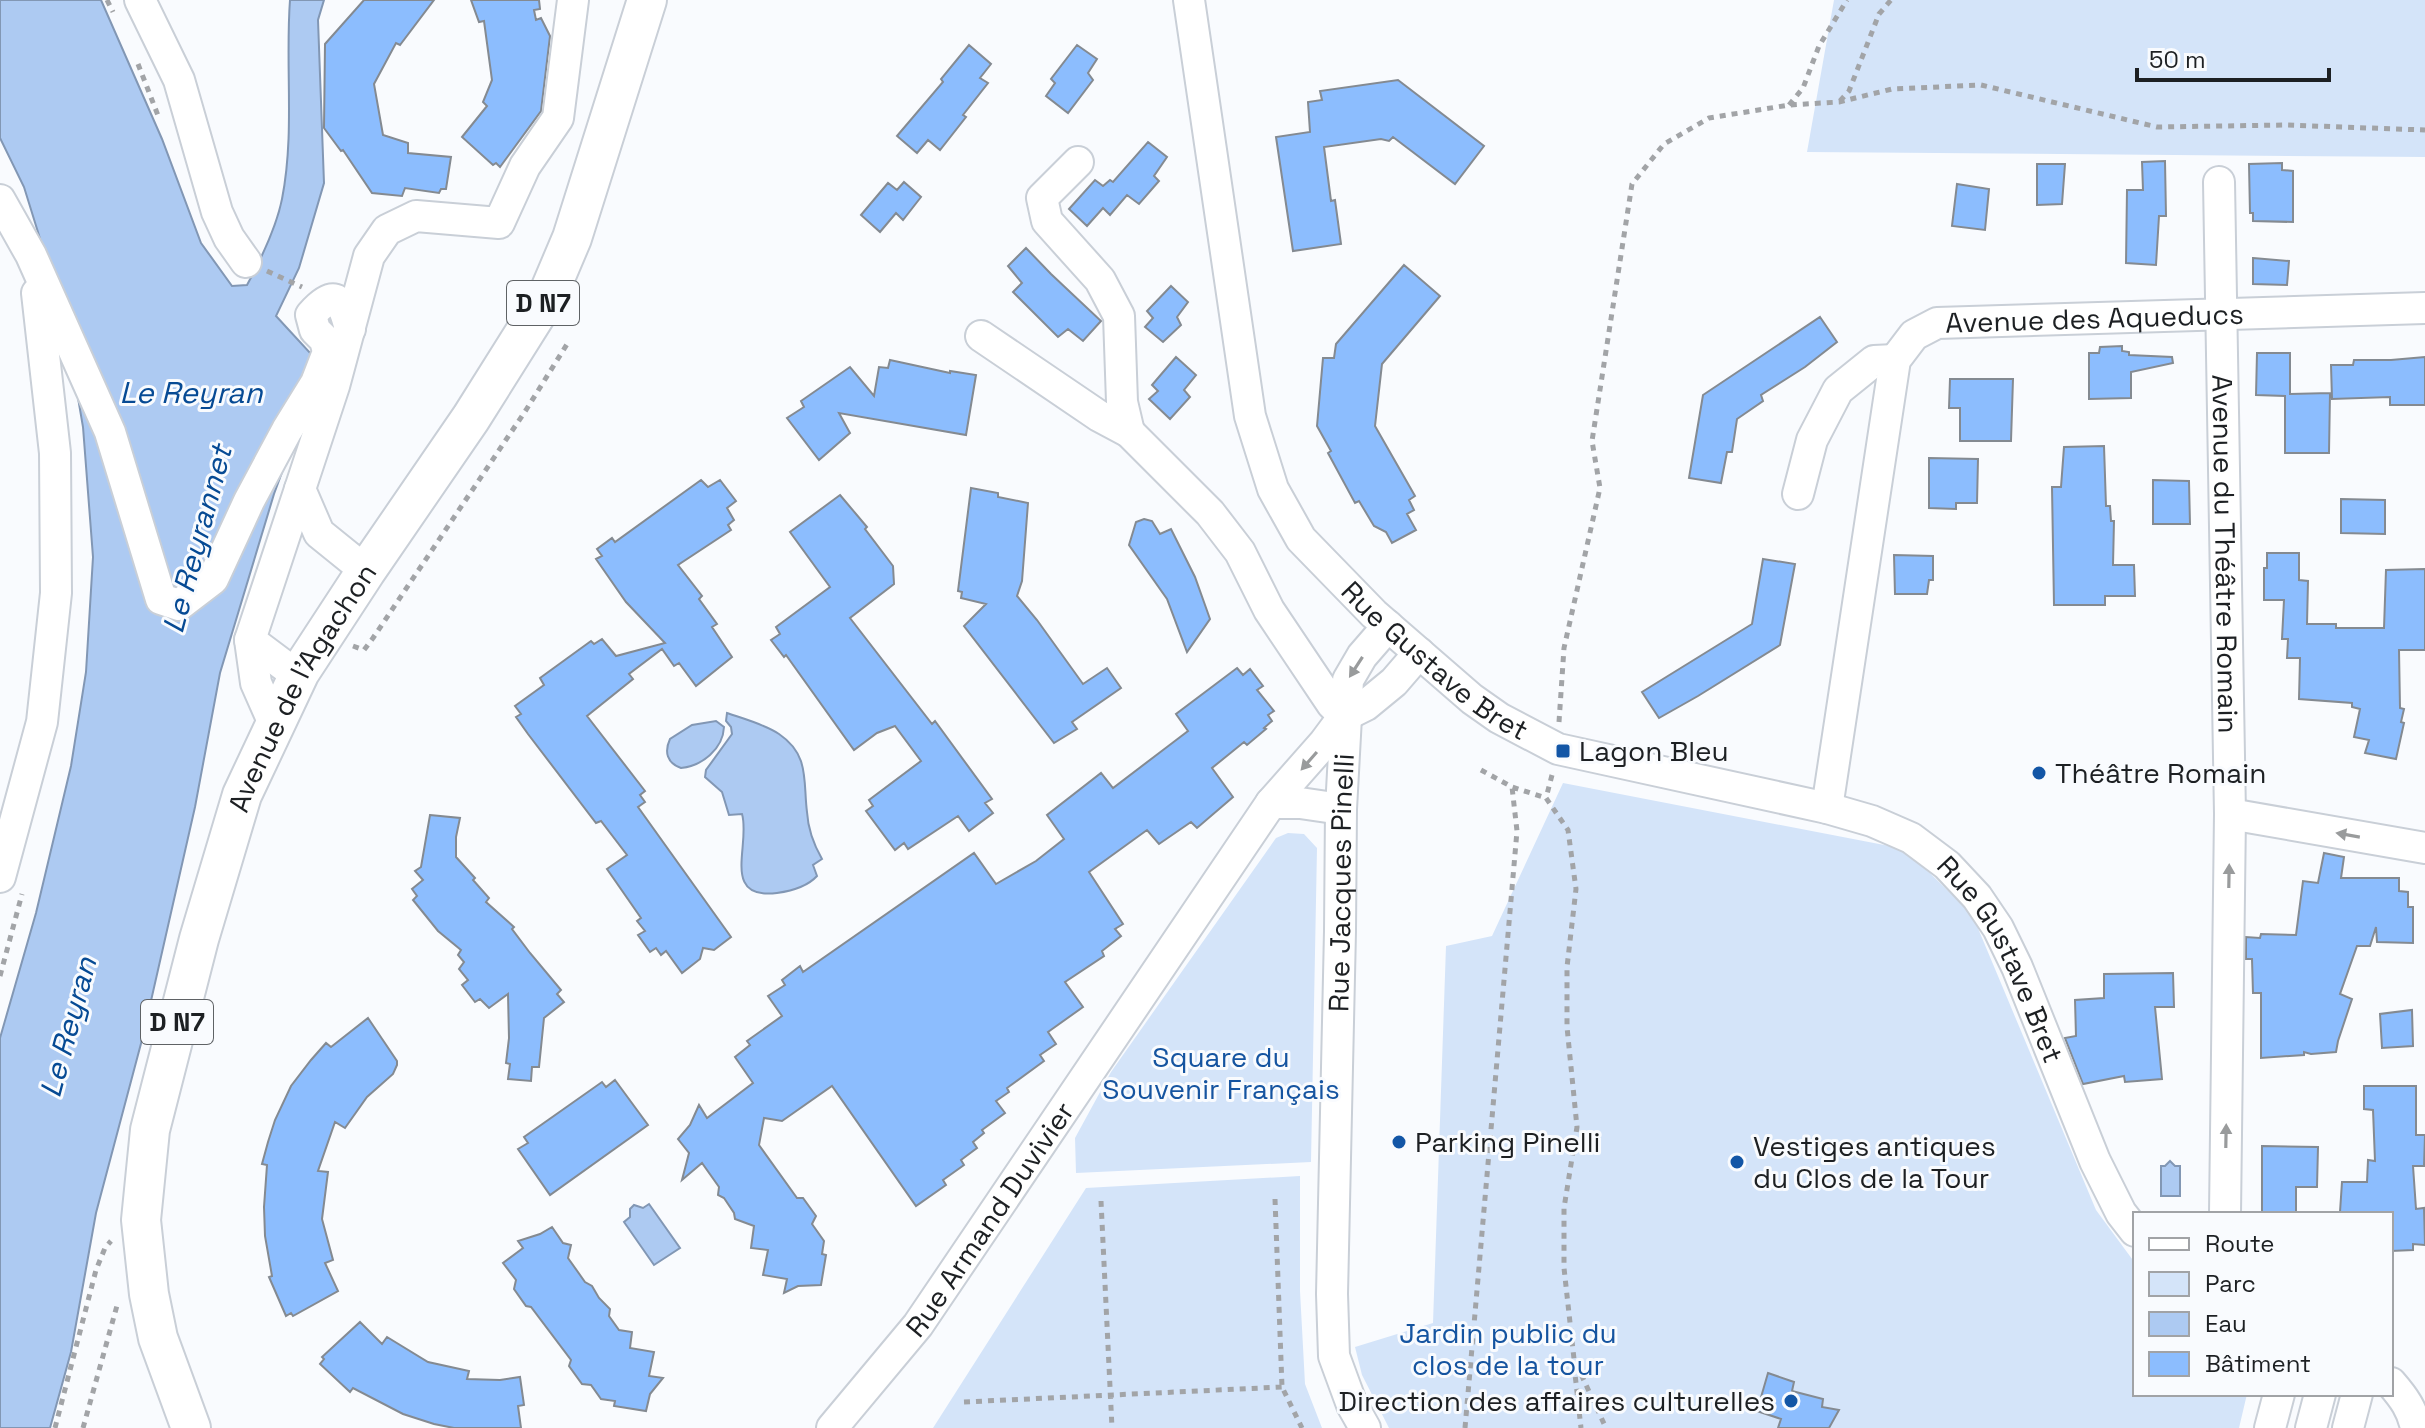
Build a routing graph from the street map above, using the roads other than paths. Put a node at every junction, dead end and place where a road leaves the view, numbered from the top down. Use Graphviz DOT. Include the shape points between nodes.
graph roads {
  1 [pos="140,0"];
  2 [pos="573,0"];
  3 [pos="647,0"];
  4 [pos="1189,0"];
  5 [pos="1078,162"];
  6 [pos="2219,182"];
  7 [pos="0,200"];
  8 [pos="31,255"];
  9 [pos="246,262"];
  10 [pos="2425,308"];
  11 [pos="2223,315"];
  12 [pos="350,329"];
  13 [pos="981,336"];
  14 [pos="1895,360"];
  15 [pos="1129,432"];
  16 [pos="300,489"];
  17 [pos="1798,494"];
  18 [pos="366,571"];
  19 [pos="1388,626"];
  20 [pos="250,640"];
  21 [pos="1419,653"];
  22 [pos="300,672"];
  23 [pos="1344,716"];
  24 [pos="275,726"];
  25 [pos="1271,803"];
  26 [pos="1827,808"];
  27 [pos="1341,809"];
  28 [pos="2230,814"];
  29 [pos="2425,848"];
  30 [pos="0,877"];
  31 [pos="2225,1212"];
  32 [pos="2133,1228"];
  33 [pos="2407,1388"];
  34 [pos="2278,1396"];
  35 [pos="2319,1396"];
  36 [pos="2356,1396"];
  37 [pos="191,1428"];
  38 [pos="832,1428"];
  39 [pos="1365,1428"];
  40 [pos="2270,1428"];
  41 [pos="2311,1428"];
  42 [pos="2348,1428"];
  43 [pos="2416,1428"];
  1 -- 9 [label="street" via="179,80 217,212"];
  2 -- 12 [label="street" via="558,118 525,166 499,223 416,216 387,230 369,256"];
  3 -- 18 [label="main road, Avenue de l'Agachon / D N7" via="572,238 547,297"];
  4 -- 19 [label="street, Rue Gustave Bret" via="1250,416 1273,489 1301,539"];
  5 -- 15 [label="street" via="1042,198 1047,221 1100,280 1119,316 1122,402"];
  6 -- 11 [label="street, Avenue du Théâtre Romain"];
  7 -- 8 [label="street"];
  8 -- 12 [label="street" via="110,432 161,599 179,605 213,579 249,501 316,383 328,352 311,315 322,302 333,299 345,307"];
  8 -- 30 [label="street" via="55,453 56,593 42,722"];
  10 -- 11 [label="street, Avenue des Aqueducs"];
  11 -- 14 [label="street, Avenue des Aqueducs" via="1937,323 1914,335"];
  11 -- 28 [label="street, Avenue du Théâtre Romain"];
  12 -- 16 [label="street"];
  13 -- 15 [label="street"];
  14 -- 17 [label="street" via="1874,361 1838,390 1812,440"];
  14 -- 26 [label="street"];
  15 -- 23 [label="street" via="1210,513 1240,552 1269,610"];
  16 -- 18 [label="street" via="319,533"];
  16 -- 20 [label="street"];
  18 -- 22 [label="main road, Avenue de l'Agachon / D N7"];
  19 -- 21 [label="street, Rue Gustave Bret"];
  19 -- 23 [label="street, Rue Jacques Pinelli, one-way" via="1348,680"];
  20 -- 22 [label="street"];
  20 -- 24 [label="street" via="256,683"];
  21 -- 23 [label="street, Rue Jacques Pinelli" via="1384,690"];
  21 -- 26 [label="street, Rue Gustave Bret" via="1499,718 1558,749"];
  22 -- 24 [label="main road, Avenue de l'Agachon / D N7"];
  23 -- 25 [label="street, Rue Armand Duvivier, one-way"];
  23 -- 27 [label="street, Rue Jacques Pinelli"];
  24 -- 37 [label="main road, Avenue de l'Agachon / D N7" via="242,795 150,1130 141,1220 149,1294 158,1338"];
  25 -- 27 [label="street"];
  25 -- 38 [label="street, Rue Armand Duvivier" via="918,1325"];
  26 -- 32 [label="street, Rue Gustave Bret" via="1911,838 1977,897 2017,967 2095,1161"];
  27 -- 39 [label="street, Rue Jacques Pinelli" via="1334,1356"];
  29 -- 28 [label="street, one-way"];
  31 -- 28 [label="street, Avenue du Théâtre Romain, one-way"];
  33 -- 43 [label="street"];
  34 -- 40 [label="street"];
  35 -- 41 [label="street"];
  36 -- 42 [label="street"];
}
